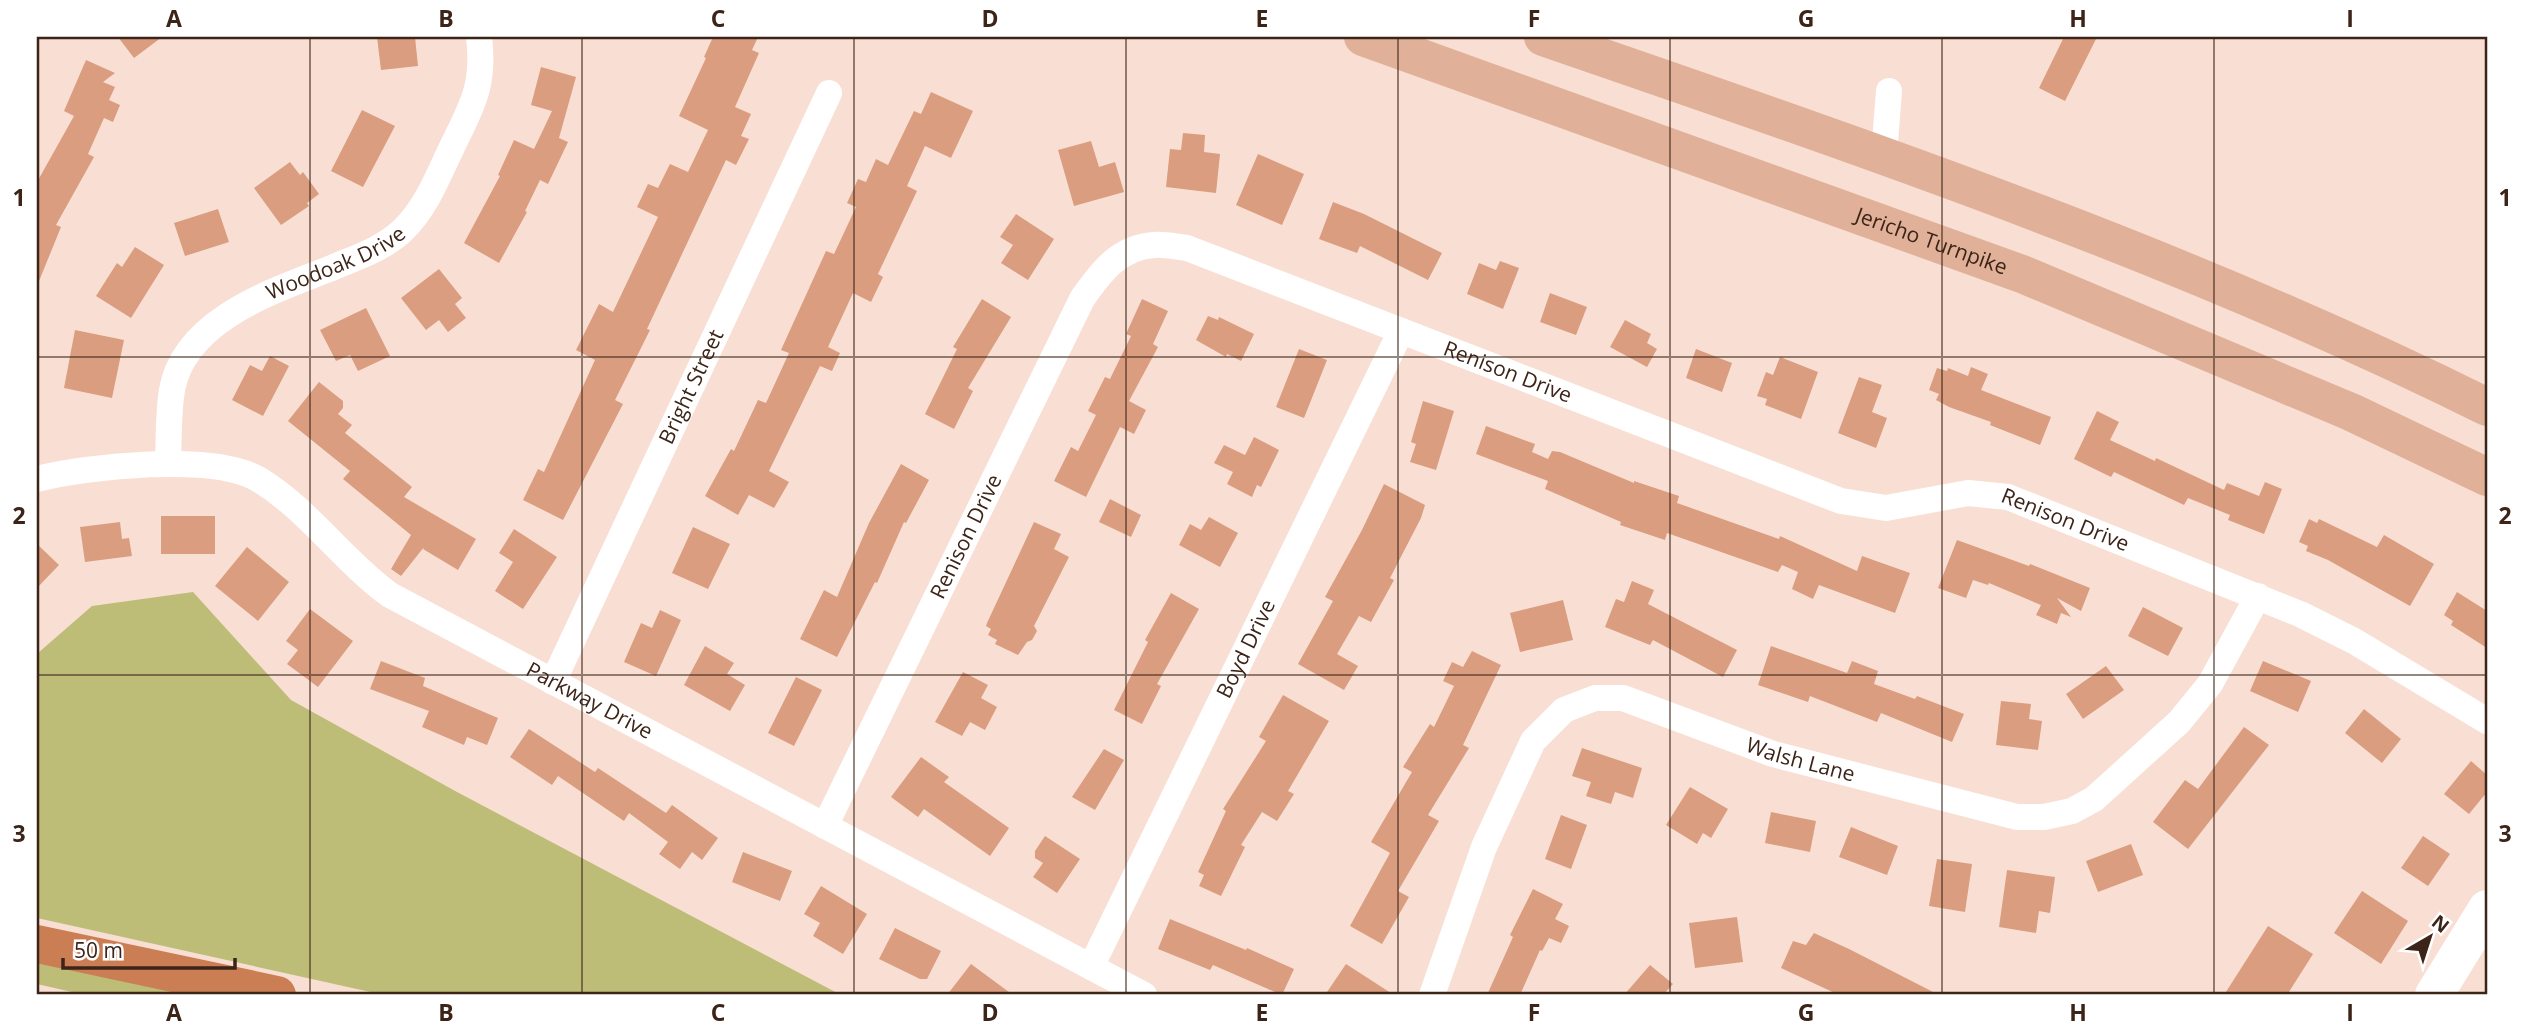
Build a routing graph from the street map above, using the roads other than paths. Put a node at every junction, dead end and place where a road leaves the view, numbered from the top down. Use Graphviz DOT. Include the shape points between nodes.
graph roads {
  1 [pos="479,37"];
  2 [pos="1363,37"];
  3 [pos="1543,37"];
  4 [pos="1429,48"];
  5 [pos="1889,91"];
  6 [pos="830,93"];
  7 [pos="1884,155"];
  8 [pos="1401,331"];
  9 [pos="2487,407"];
  10 [pos="168,464"];
  11 [pos="2487,477"];
  12 [pos="37,479"];
  13 [pos="2258,596"];
  14 [pos="553,682"];
  15 [pos="2487,721"];
  16 [pos="825,826"];
  17 [pos="2487,909"];
  18 [pos="37,944"];
  19 [pos="1091,967"];
  20 [pos="277,995"];
  21 [pos="1144,995"];
  22 [pos="1432,995"];
  23 [pos="2434,995"];
  1 -- 10 [label="street, Woodoak Drive" via="478,93 423,206 402,231 374,250 257,298 229,314 194,345 172,388"];
  2 -- 4 [label="main road, Jericho Turnpike"];
  3 -- 7 [label="main road"];
  4 -- 11 [label="main road, Jericho Turnpike" via="2022,274 2351,412"];
  5 -- 7 [label="street"];
  6 -- 14 [label="street, Bright Street"];
  7 -- 9 [label="main road" via="2157,258"];
  8 -- 13 [label="street, Renison Drive" via="1841,501 1886,508 1968,493 2008,497"];
  8 -- 16 [label="street, Renison Drive" via="1187,248 1153,245 1111,262 1082,299"];
  8 -- 19 [label="street, Boyd Drive"];
  10 -- 12 [label="street, Parkway Drive"];
  10 -- 14 [label="street, Parkway Drive" via="210,464 258,479 390,596"];
  13 -- 15 [label="street, Renison Drive" via="2354,641"];
  13 -- 22 [label="street, Walsh Lane" via="2210,684 2179,722 2094,799 2072,811 2044,817 2017,817 1773,754 1623,698 1595,698 1564,710 1533,741 1512,783 1484,846"];
  14 -- 16 [label="street, Parkway Drive"];
  16 -- 19 [label="street, Parkway Drive"];
  17 -- 23 [label="street"];
  18 -- 20 [label="highway"];
  19 -- 21 [label="street, Parkway Drive"];
}
